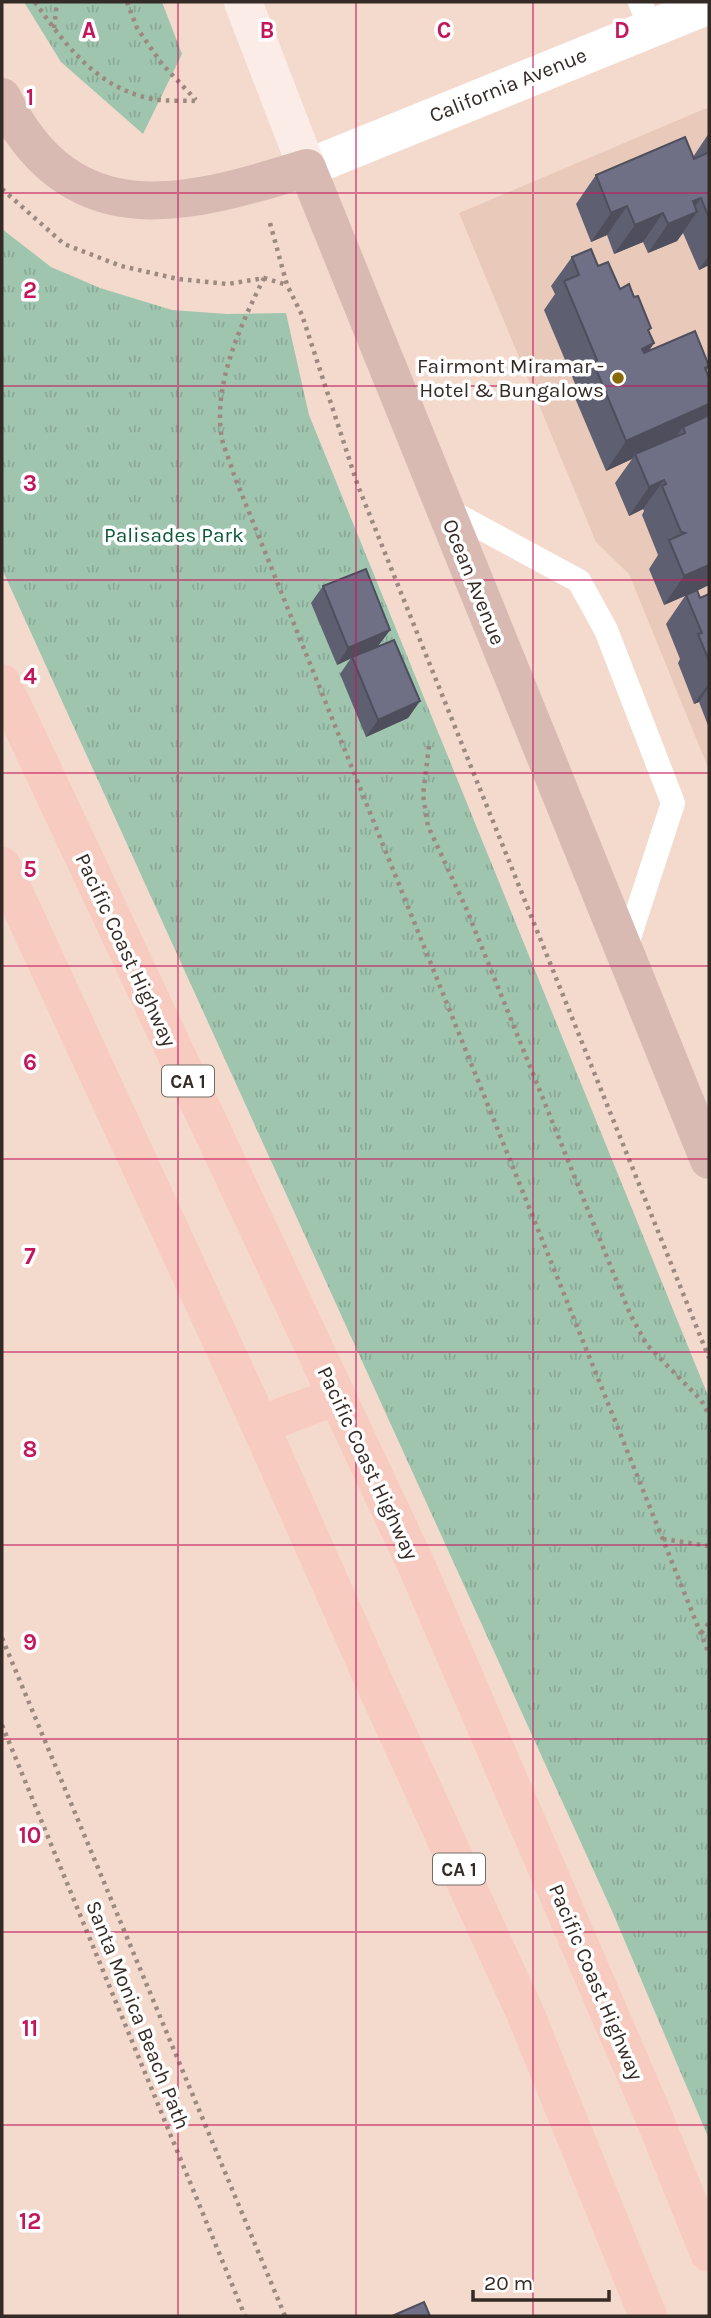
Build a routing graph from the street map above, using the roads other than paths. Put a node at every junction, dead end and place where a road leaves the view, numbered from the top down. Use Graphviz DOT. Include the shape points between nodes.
graph roads {
  1 [pos="243,2"];
  2 [pos="709,5"];
  3 [pos="645,15"];
  4 [pos="2,97"];
  5 [pos="307,168"];
  6 [pos="444,508"];
  7 [pos="2,684"];
  8 [pos="2,866"];
  9 [pos="624,954"];
  10 [pos="709,1160"];
  11 [pos="337,1396"];
  12 [pos="260,1425"];
  13 [pos="709,2253"];
  14 [pos="648,2316"];
  1 -- 5 [label="main road, Ocean Avenue"];
  2 -- 3 [label="street, California Avenue"];
  3 -- 5 [label="street, California Avenue"];
  4 -- 5 [label="main road" via="44,158 91,191 129,200 168,201 225,192"];
  5 -- 6 [label="main road, Ocean Avenue"];
  6 -- 9 [label="main road, Ocean Avenue"];
  6 -- 9 [label="lane" via="579,581 606,630 673,803"];
  7 -- 11 [label="highway, Pacific Coast Highway / CA 1"];
  8 -- 12 [label="highway, CA 1"];
  9 -- 10 [label="main road, Ocean Avenue"];
  11 -- 12 [label="highway"];
  11 -- 13 [label="highway, Pacific Coast Highway / CA 1" via="423,1582"];
  12 -- 14 [label="highway, CA 1" via="526,2015"];
}
